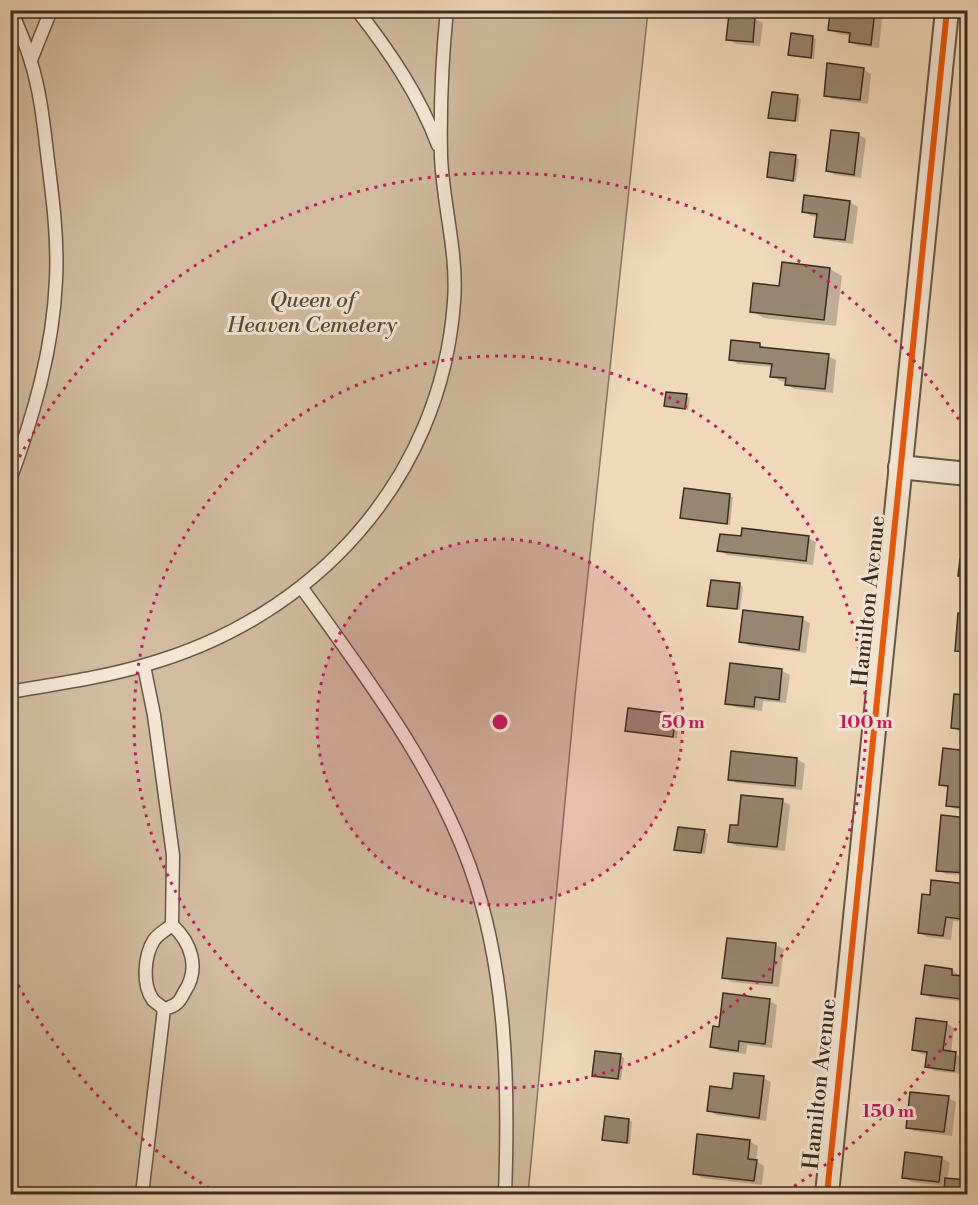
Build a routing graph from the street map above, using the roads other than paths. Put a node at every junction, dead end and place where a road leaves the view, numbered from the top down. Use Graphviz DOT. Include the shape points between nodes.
graph roads {
  1 [pos="11,10"];
  2 [pos="51,10"];
  3 [pos="357,10"];
  4 [pos="447,10"];
  5 [pos="947,10"];
  6 [pos="31,60"];
  7 [pos="442,153"];
  8 [pos="900,467"];
  9 [pos="968,474"];
  10 [pos="10,480"];
  11 [pos="302,588"];
  12 [pos="144,666"];
  13 [pos="10,692"];
  14 [pos="172,925"];
  15 [pos="164,1009"];
  16 [pos="142,1194"];
  17 [pos="505,1194"];
  18 [pos="827,1194"];
  1 -- 6 [label="lane"];
  2 -- 6 [label="lane"];
  3 -- 7 [label="lane" via="408,82"];
  4 -- 7 [label="lane"];
  5 -- 8 [label="street, Hamilton Avenue"];
  6 -- 10 [label="lane" via="52,199 56,278 43,375"];
  7 -- 11 [label="lane" via="454,260 454,301 438,390 420,439 399,479 339,554"];
  8 -- 9 [label="street"];
  8 -- 18 [label="street, Hamilton Avenue"];
  11 -- 12 [label="lane" via="237,629"];
  11 -- 17 [label="lane" via="369,681 423,768 470,869 499,986"];
  12 -- 13 [label="lane"];
  12 -- 14 [label="lane" via="173,855"];
  14 -- 15 [label="lane" via="153,941 146,971 153,1000"];
  14 -- 15 [label="lane" via="187,942 194,965 188,986 177,1003"];
  15 -- 16 [label="lane"];
}
